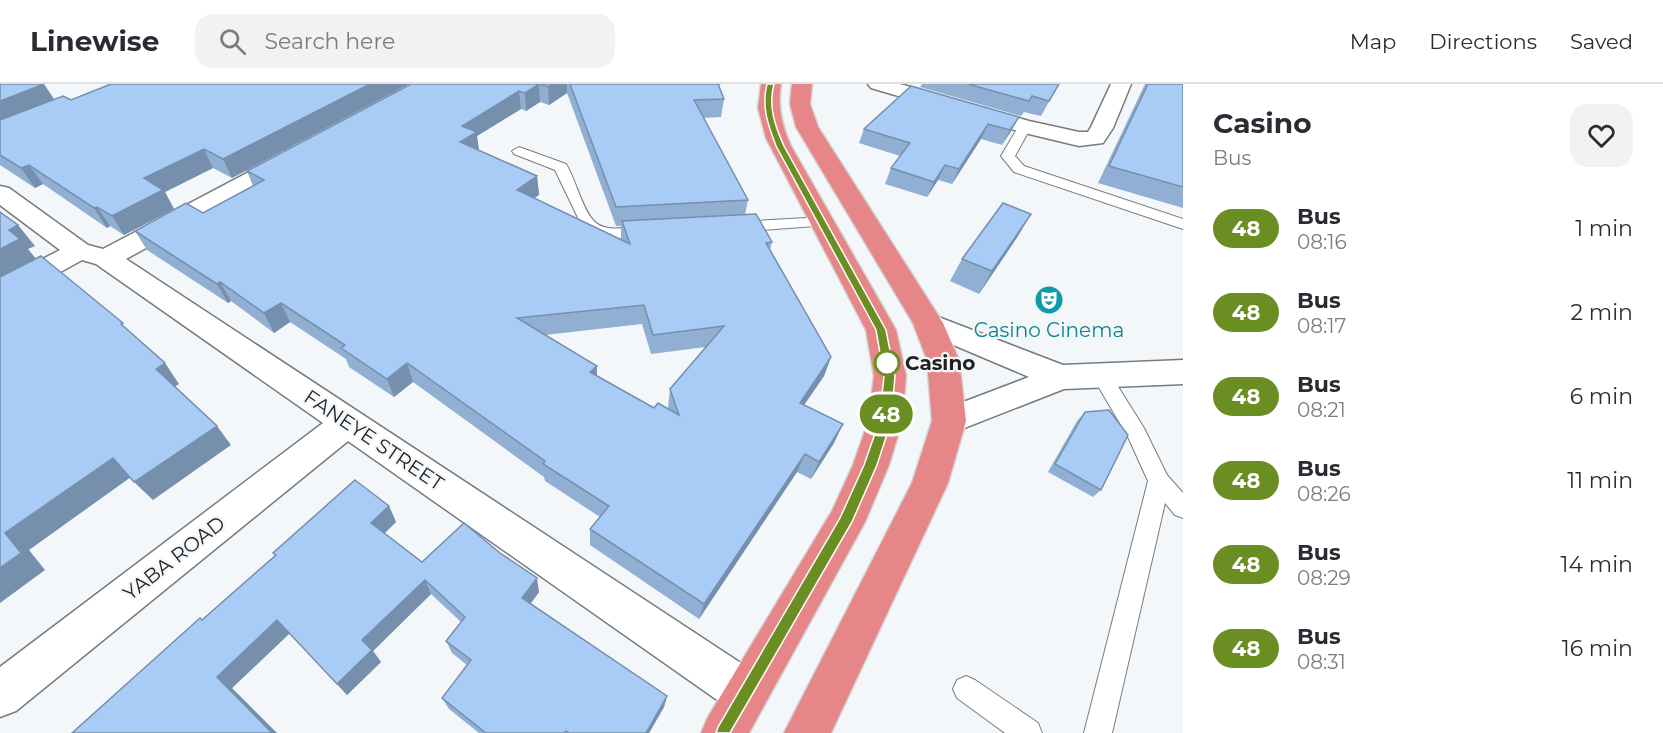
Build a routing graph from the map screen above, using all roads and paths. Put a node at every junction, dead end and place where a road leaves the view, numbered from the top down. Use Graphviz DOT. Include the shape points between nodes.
graph roads {
  1 [pos="771,84"];
  2 [pos="802,84"];
  3 [pos="879,84"];
  4 [pos="1120,84"];
  5 [pos="1025,127"];
  6 [pos="306,151"];
  7 [pos="519,151"];
  8 [pos="0,194"];
  9 [pos="824,222"];
  10 [pos="1183,224"];
  11 [pos="721,228"];
  12 [pos="664,231"];
  13 [pos="92,254"];
  14 [pos="0,293"];
  15 [pos="928,323"];
  16 [pos="1183,372"];
  17 [pos="1100,375"];
  18 [pos="1061,377"];
  19 [pos="948,421"];
  20 [pos="348,422"];
  21 [pos="1159,481"];
  22 [pos="1183,508"];
  23 [pos="966,689"];
  24 [pos="746,693"];
  25 [pos="0,695"];
  26 [pos="724,733"];
  27 [pos="807,733"];
  28 [pos="1028,733"];
  29 [pos="1098,733"];
  1 -- 9 [label="highway" via="770,122"];
  2 -- 15 [label="highway" via="800,104 807,127"];
  3 -- 5 [label="street"];
  4 -- 5 [label="street" via="1095,138 1079,139"];
  5 -- 10 [label="lane" via="1008,156 1019,168"];
  6 -- 13 [label="street"];
  7 -- 12 [label="lane" via="561,166 587,223 607,234"];
  8 -- 13 [label="street, FANEYE STREET"];
  9 -- 11 [label="lane"];
  9 -- 24 [label="highway" via="881,330 890,376 885,422 846,522"];
  13 -- 14 [label="street"];
  13 -- 20 [label="street, FANEYE STREET"];
  15 -- 18 [label="street"];
  15 -- 19 [label="highway" via="943,360"];
  16 -- 17 [label="street"];
  17 -- 18 [label="street"];
  17 -- 21 [label="lane" via="1137,434"];
  18 -- 19 [label="street"];
  19 -- 27 [label="highway" via="930,483"];
  20 -- 24 [label="street, FANEYE STREET"];
  20 -- 25 [label="street, YABA ROAD"];
  21 -- 22 [label="lane"];
  21 -- 29 [label="lane"];
  23 -- 28 [label="lane"];
  24 -- 26 [label="highway"];
}
